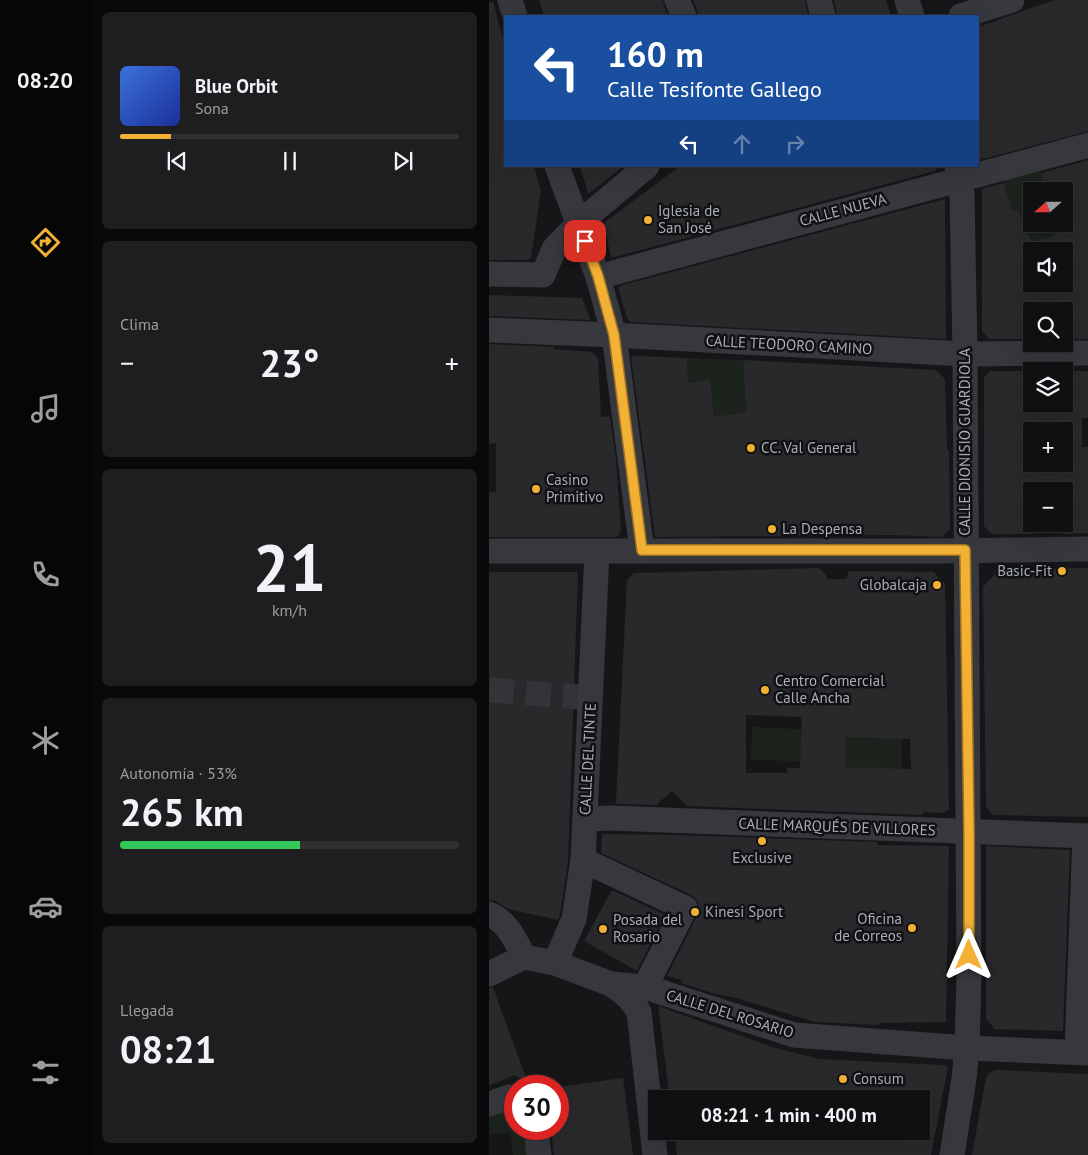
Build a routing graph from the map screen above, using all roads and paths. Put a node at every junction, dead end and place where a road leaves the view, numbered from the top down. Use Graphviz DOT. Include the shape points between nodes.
graph roads {
  1 [pos="677,0"];
  2 [pos="819,0"];
  3 [pos="907,0"];
  4 [pos="1012,0"];
  5 [pos="684,15"];
  6 [pos="823,15"];
  7 [pos="912,15"];
  8 [pos="964,15"];
  9 [pos="1088,144"];
  10 [pos="557,167"];
  11 [pos="646,167"];
  12 [pos="959,172"];
  13 [pos="578,224"];
  14 [pos="489,274"];
  15 [pos="598,276"];
  16 [pos="489,330"];
  17 [pos="614,335"];
  18 [pos="1088,353"];
  19 [pos="965,354"];
  20 [pos="1088,549"];
  21 [pos="642,550"];
  22 [pos="965,550"];
  23 [pos="489,551"];
  24 [pos="597,551"];
  25 [pos="585,819"];
  26 [pos="969,831"];
  27 [pos="1087,836"];
  28 [pos="583,860"];
  29 [pos="489,914"];
  30 [pos="524,957"];
  31 [pos="555,963"];
  32 [pos="489,974"];
  33 [pos="611,984"];
  34 [pos="645,987"];
  35 [pos="967,1048"];
  36 [pos="1083,1053"];
  37 [pos="504,1099"];
  38 [pos="489,1104"];
  39 [pos="538,1140"];
  40 [pos="539,1155"];
  41 [pos="655,1155"];
  42 [pos="952,1155"];
  1 -- 5 [label="street"];
  2 -- 6 [label="street"];
  3 -- 7 [label="street"];
  4 -- 8 [label="street"];
  9 -- 12 [label="street, CALLE NUEVA"];
  10 -- 13 [label="street"];
  11 -- 13 [label="street"];
  12 -- 15 [label="street, CALLE NUEVA"];
  12 -- 19 [label="street, CALLE DIONISIO GUARDIOLA"];
  13 -- 14 [label="street" via="554,249 543,275"];
  13 -- 15 [label="street"];
  15 -- 17 [label="street"];
  16 -- 17 [label="street, CALLE TEODORO CAMINO"];
  17 -- 19 [label="street, CALLE TEODORO CAMINO"];
  17 -- 21 [label="street"];
  18 -- 19 [label="street, CALLE TEODORO CAMINO"];
  19 -- 22 [label="street, CALLE DIONISIO GUARDIOLA"];
  20 -- 22 [label="street"];
  21 -- 22 [label="street"];
  21 -- 24 [label="street"];
  22 -- 26 [label="street, CALLE DIONISIO GUARDIOLA"];
  23 -- 24 [label="street"];
  24 -- 25 [label="street, CALLE DEL TINTE"];
  25 -- 26 [label="street, CALLE MARQUÉS DE VILLORES"];
  25 -- 28 [label="street, CALLE DEL TINTE"];
  26 -- 27 [label="street, CALLE MARQUÉS DE VILLORES"];
  26 -- 35 [label="street, CALLE DIONISIO GUARDIOLA"];
  27 -- 36 [label="street"];
  28 -- 31 [label="street, CALLE DEL TINTE" via="574,919"];
  28 -- 34 [label="street" via="685,908"];
  29 -- 30 [label="street" via="503,923"];
  30 -- 31 [label="street, CALLE DEL ROSARIO"];
  30 -- 32 [label="street"];
  31 -- 33 [label="street, CALLE DEL ROSARIO"];
  33 -- 34 [label="street, CALLE DEL ROSARIO"];
  33 -- 41 [label="street" via="627,995 639,1012"];
  34 -- 35 [label="street, CALLE DEL ROSARIO" via="794,1035"];
  35 -- 36 [label="street, CALLE DEL ROSARIO"];
  35 -- 42 [label="street, CALLE DIONISIO GUARDIOLA"];
  37 -- 38 [label="street"];
  39 -- 40 [label="street"];
}
